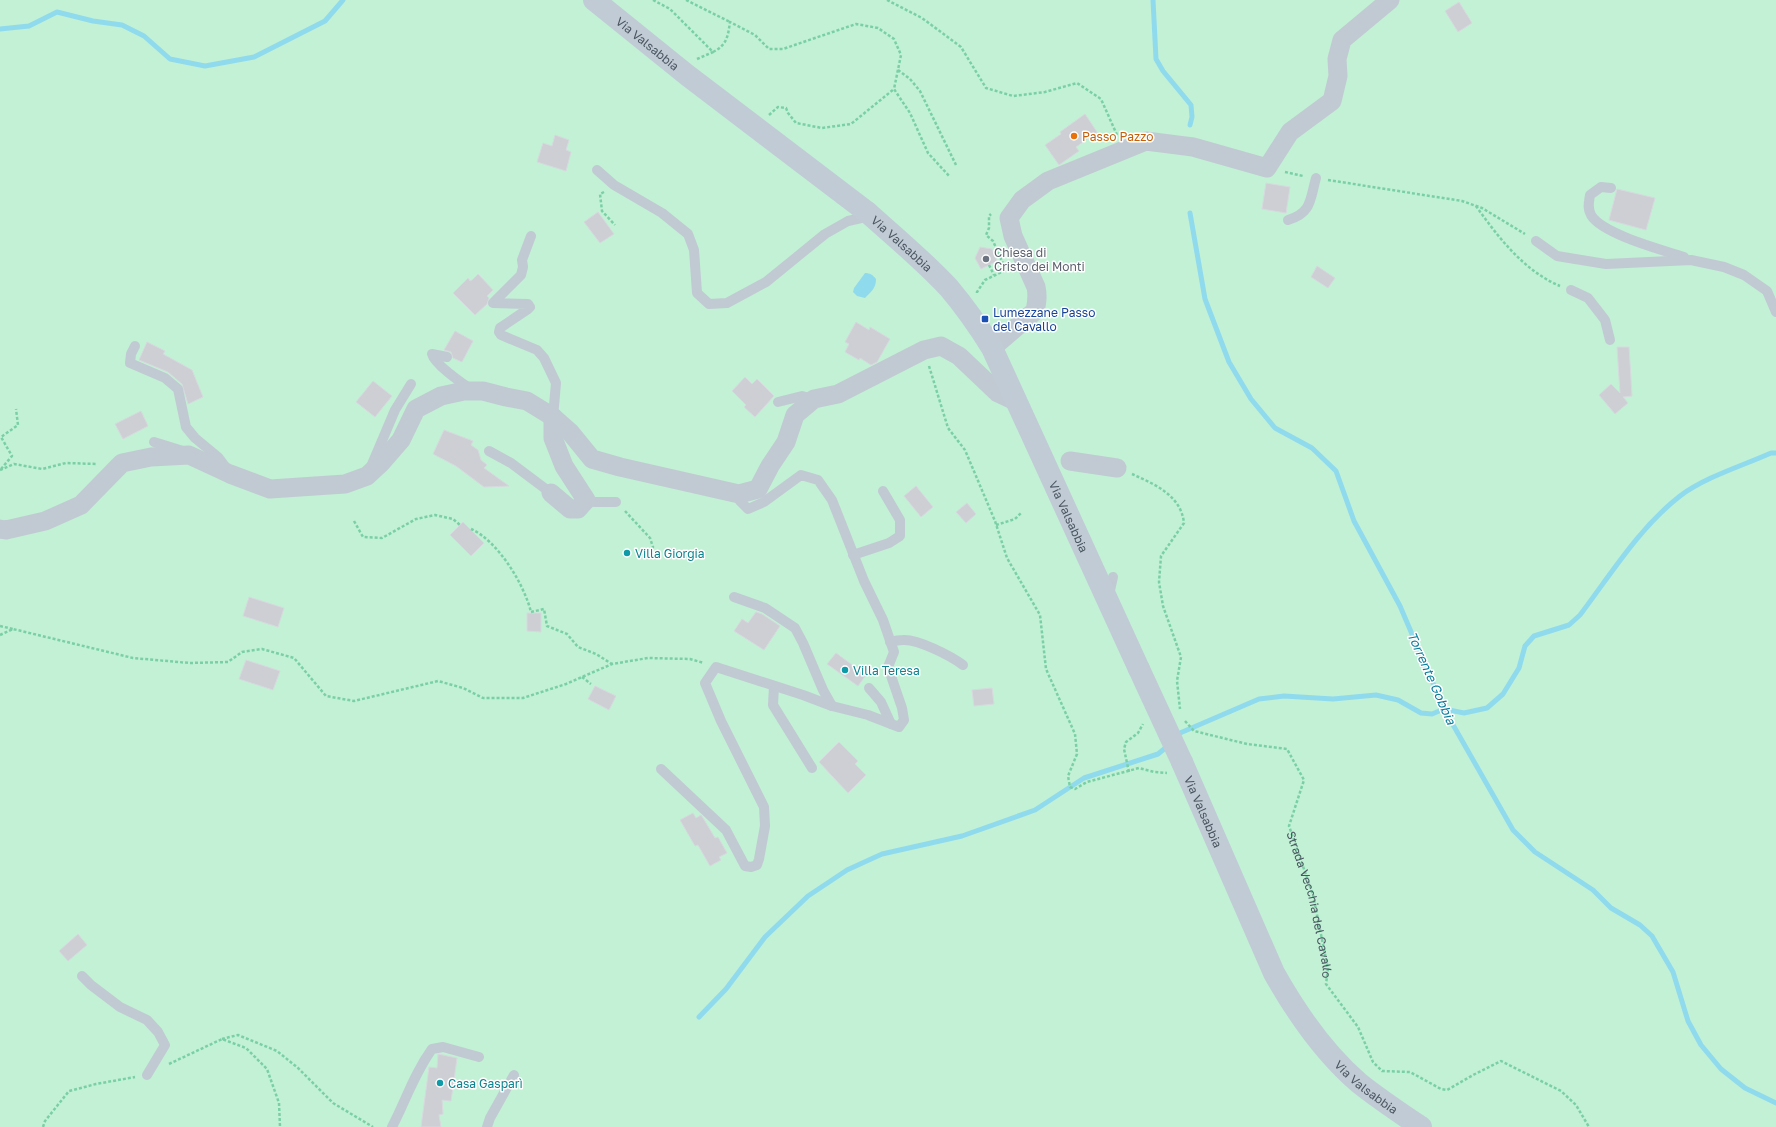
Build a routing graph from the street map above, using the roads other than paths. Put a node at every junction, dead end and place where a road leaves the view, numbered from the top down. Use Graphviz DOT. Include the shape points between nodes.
graph roads {
  1 [pos="594,0"];
  2 [pos="1390,0"];
  3 [pos="597,170"];
  4 [pos="1316,178"];
  5 [pos="1611,188"];
  6 [pos="870,214"];
  7 [pos="1288,220"];
  8 [pos="531,236"];
  9 [pos="1536,241"];
  10 [pos="1691,260"];
  11 [pos="1571,290"];
  12 [pos="1776,312"];
  13 [pos="1610,340"];
  14 [pos="135,346"];
  15 [pos="992,348"];
  16 [pos="447,357"];
  17 [pos="411,384"];
  18 [pos="473,391"];
  19 [pos="814,399"];
  20 [pos="778,402"];
  21 [pos="1017,402"];
  22 [pos="553,417"];
  23 [pos="154,442"];
  24 [pos="489,451"];
  25 [pos="189,455"];
  26 [pos="1070,461"];
  27 [pos="1117,468"];
  28 [pos="230,474"];
  29 [pos="367,476"];
  30 [pos="883,491"];
  31 [pos="551,493"];
  32 [pos="739,494"];
  33 [pos="586,500"];
  34 [pos="616,502"];
  35 [pos="0,529"];
  36 [pos="854,555"];
  37 [pos="1113,577"];
  38 [pos="734,597"];
  39 [pos="1107,601"];
  40 [pos="890,642"];
  41 [pos="963,665"];
  42 [pos="774,686"];
  43 [pos="869,688"];
  44 [pos="832,706"];
  45 [pos="891,724"];
  46 [pos="812,768"];
  47 [pos="661,770"];
  48 [pos="82,976"];
  49 [pos="479,1057"];
  50 [pos="147,1075"];
  51 [pos="514,1075"];
  52 [pos="392,1127"];
  53 [pos="487,1127"];
  54 [pos="1421,1127"];
  1 -- 6 [label="main road, Via Valsabbia, bridge" via="687,75"];
  2 -- 15 [label="street" via="1342,40 1332,101 1290,132 1267,168 1193,147 1146,141 1048,181 1022,200 1009,218 1013,236 1038,295 1034,311 1022,330"];
  3 -- 6 [label="lane" via="614,185 662,213 688,234 694,250 697,293 709,304 727,304 766,282 825,234 848,221"];
  4 -- 7 [label="lane" via="1307,209 1298,217"];
  5 -- 10 [label="lane" via="1601,187 1590,195 1588,205 1591,215 1599,224 1628,238"];
  6 -- 15 [label="main road, Via Valsabbia" via="949,288"];
  8 -- 22 [label="lane" via="522,260 522,275 493,303 528,304 530,307 500,328 499,332 536,350 544,358 556,383"];
  9 -- 10 [label="lane" via="1557,256 1606,264"];
  10 -- 12 [label="lane" via="1724,267 1744,275 1767,291"];
  11 -- 13 [label="lane" via="1588,298 1605,320"];
  14 -- 28 [label="lane" via="130,363 165,378 178,389 186,427 218,457"];
  15 -- 21 [label="main road, Via Valsabbia"];
  16 -- 18 [label="lane" via="432,354 461,383"];
  17 -- 29 [label="lane" via="394,410"];
  18 -- 22 [label="street" via="482,390 527,401"];
  18 -- 29 [label="street" via="441,396 416,409 401,440"];
  19 -- 20 [label="lane" via="802,396"];
  19 -- 21 [label="street" via="838,394 924,350 941,346 958,356 998,393"];
  19 -- 32 [label="street" via="795,415 786,442 758,489"];
  21 -- 39 [label="main road, Via Valsabbia"];
  22 -- 32 [label="street" via="570,432 592,459"];
  22 -- 33 [label="street" via="553,438 561,459"];
  23 -- 25 [label="lane" via="182,450"];
  24 -- 31 [label="lane" via="511,463"];
  25 -- 28 [label="street"];
  25 -- 35 [label="street" via="151,457 122,463 81,505 44,521 6,530"];
  26 -- 27 [label="street"];
  28 -- 29 [label="street" via="270,489 345,484"];
  30 -- 36 [label="lane" via="900,520 900,536 889,543"];
  31 -- 33 [label="street" via="570,509 578,509"];
  32 -- 36 [label="lane" via="740,501 748,509 764,502 801,475 818,480 832,500"];
  33 -- 34 [label="lane"];
  36 -- 40 [label="lane"];
  37 -- 39 [label="lane"];
  38 -- 44 [label="lane" via="765,608 795,628"];
  39 -- 54 [label="main road, Via Valsabbia, bridge" via="1274,973 1291,1004 1336,1061 1375,1095"];
  40 -- 41 [label="lane" via="904,640 930,648 952,657"];
  40 -- 45 [label="lane" via="894,652 888,667 904,720 899,727"];
  42 -- 44 [label="lane"];
  42 -- 46 [label="lane" via="773,705"];
  42 -- 47 [label="lane" via="716,667 705,683 764,807 765,826 757,865 745,866 726,830"];
  43 -- 45 [label="lane" via="881,702"];
  44 -- 45 [label="lane"];
  48 -- 50 [label="lane" via="120,1007 147,1020 158,1032 165,1044"];
  49 -- 52 [label="lane" via="443,1047 432,1049 411,1083"];
  51 -- 53 [label="lane"];
}
